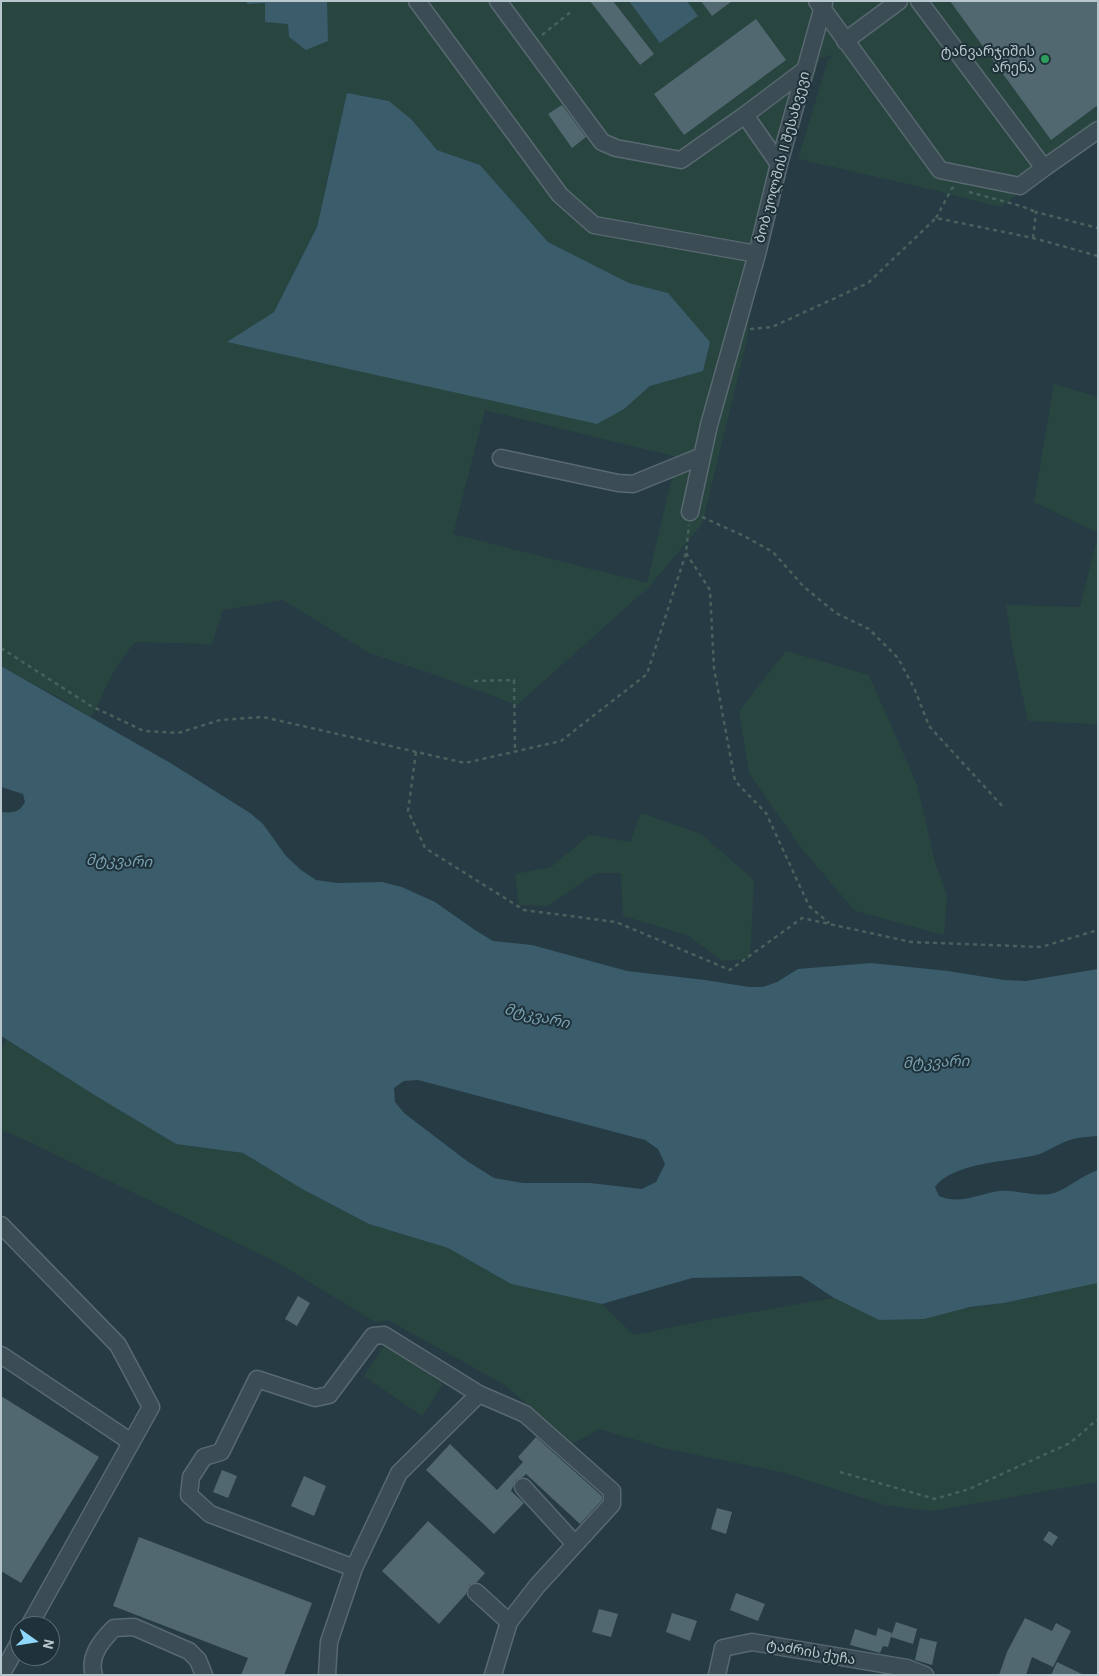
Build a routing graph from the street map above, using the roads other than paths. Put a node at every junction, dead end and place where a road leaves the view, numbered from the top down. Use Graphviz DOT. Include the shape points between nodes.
graph roads {
  1 [pos="417,1"];
  2 [pos="498,1"];
  3 [pos="899,1"];
  4 [pos="919,1"];
  5 [pos="821,4"];
  6 [pos="845,41"];
  7 [pos="806,69"];
  8 [pos="745,115"];
  9 [pos="1098,130"];
  10 [pos="779,164"];
  11 [pos="1044,168"];
  12 [pos="757,254"];
  13 [pos="702,456"];
  14 [pos="501,458"];
  15 [pos="690,512"];
  16 [pos="1,1225"];
  17 [pos="1,1354"];
  18 [pos="479,1394"];
  19 [pos="132,1442"];
  20 [pos="523,1487"];
  21 [pos="575,1544"];
  22 [pos="354,1568"];
  23 [pos="476,1592"];
  24 [pos="35,1616"];
  25 [pos="509,1622"];
  26 [pos="10,1659"];
  27 [pos="1,1675"];
  28 [pos="94,1675"];
  29 [pos="204,1675"];
  30 [pos="327,1675"];
  31 [pos="493,1675"];
  32 [pos="717,1675"];
  33 [pos="925,1675"];
  1 -- 12 [label="street, ბობ უოლშის II შესახვევი" via="560,195 594,225"];
  2 -- 8 [label="street" via="602,142 616,148 681,160"];
  3 -- 6 [label="street"];
  4 -- 11 [label="street"];
  5 -- 6 [label="street"];
  5 -- 7 [label="street, ბობ უოლშის II შესახვევი"];
  6 -- 11 [label="street" via="940,170 1020,186"];
  7 -- 8 [label="street"];
  7 -- 10 [label="street, ბობ უოლშის II შესახვევი"];
  8 -- 10 [label="street"];
  9 -- 11 [label="street"];
  10 -- 12 [label="street, ბობ უოლშის II შესახვევი"];
  12 -- 13 [label="street"];
  13 -- 14 [label="street" via="633,484"];
  13 -- 15 [label="street"];
  16 -- 19 [label="street" via="118,1345 151,1408"];
  17 -- 19 [label="street"];
  18 -- 21 [label="street" via="525,1414 612,1491 612,1504"];
  18 -- 22 [label="street" via="399,1473"];
  18 -- 22 [label="street" via="384,1335 373,1336 329,1394 315,1398 257,1379 221,1452 204,1457 191,1477 189,1495 210,1514"];
  19 -- 24 [label="street"];
  20 -- 21 [label="street"];
  21 -- 25 [label="street"];
  22 -- 30 [label="street" via="329,1642"];
  23 -- 25 [label="street"];
  25 -- 31 [label="street"];
  26 -- 27 [label="street"];
  28 -- 29 [label="street" via="91,1666 99,1643 114,1628 134,1627 189,1650 198,1660"];
  32 -- 33 [label="street, ტაძრის ქუჩა" via="723,1648 752,1642 907,1668"];
}
